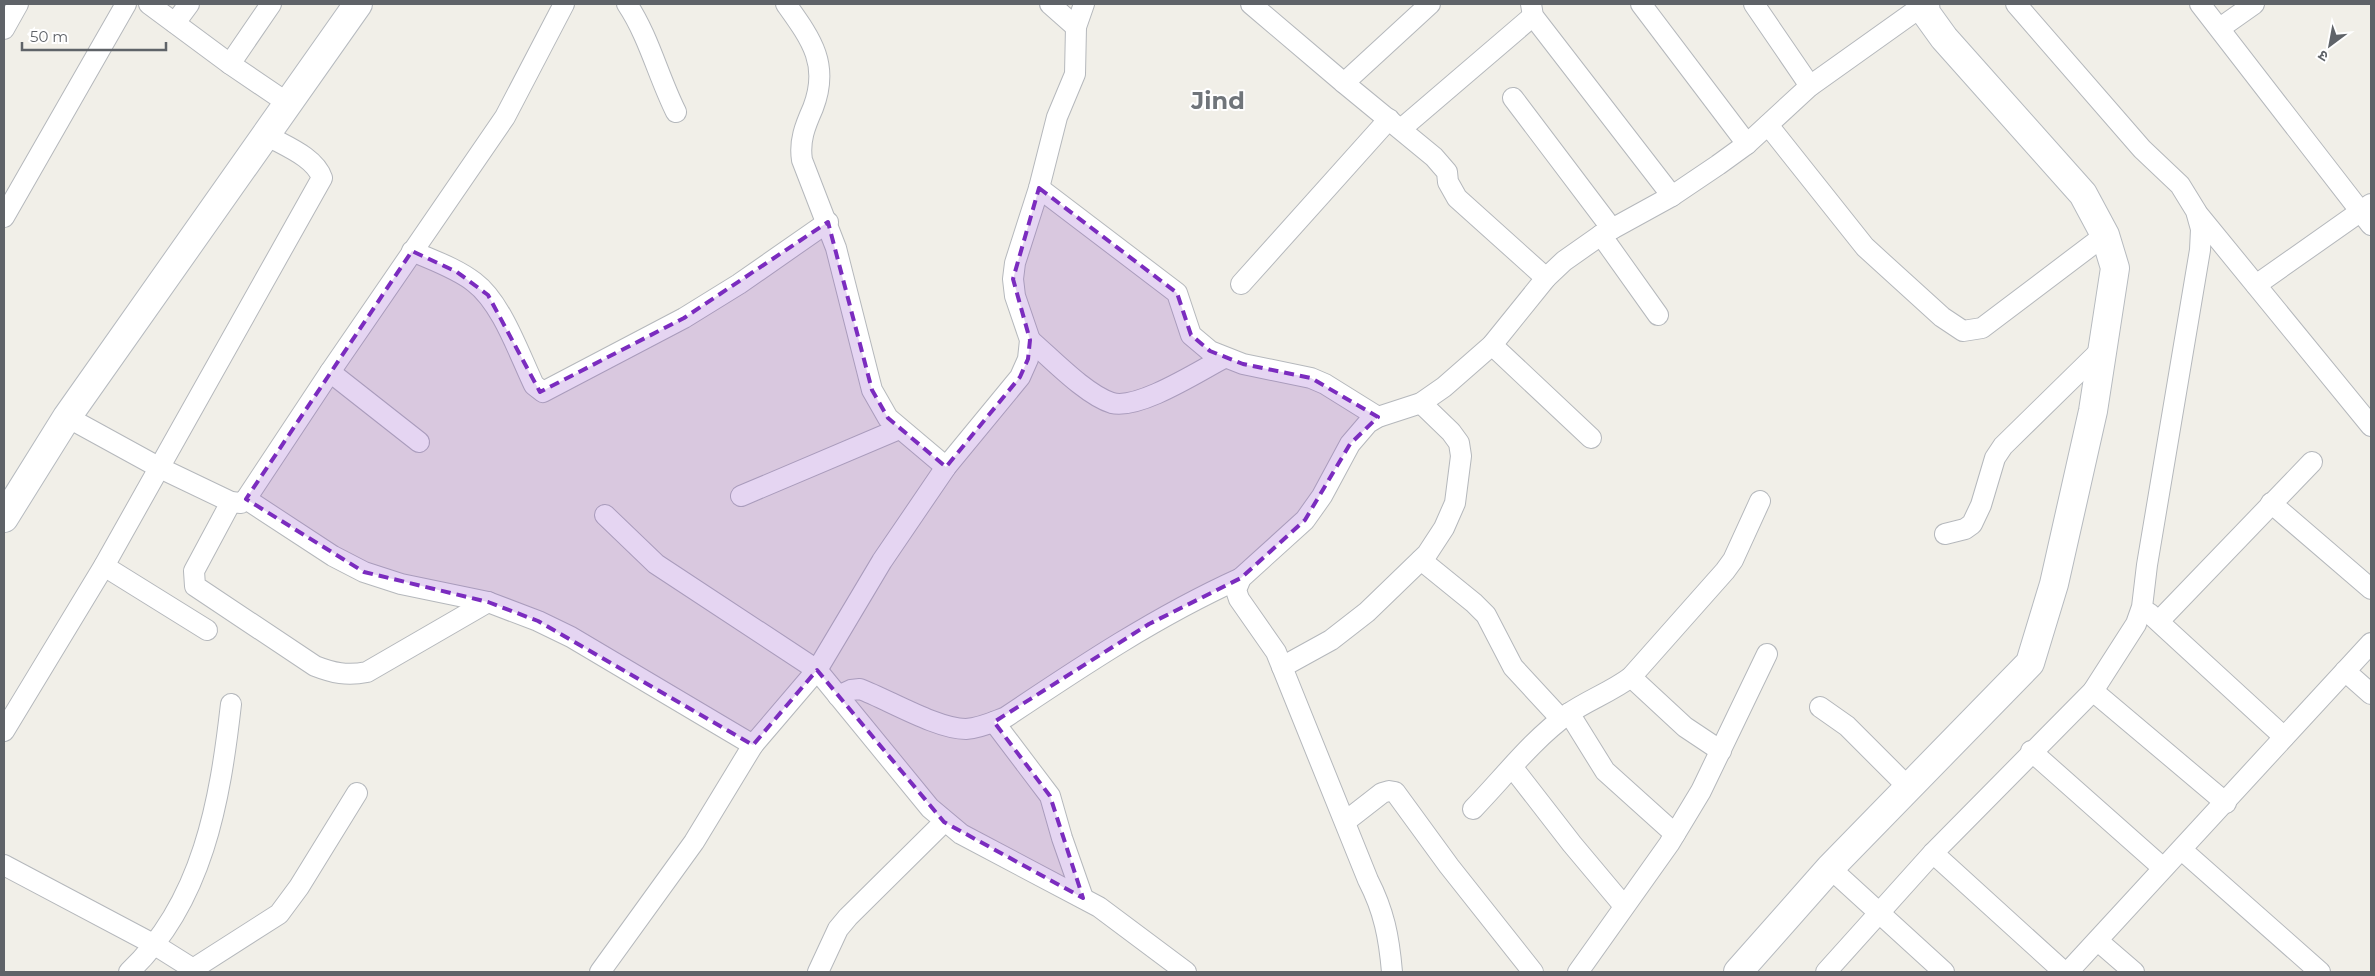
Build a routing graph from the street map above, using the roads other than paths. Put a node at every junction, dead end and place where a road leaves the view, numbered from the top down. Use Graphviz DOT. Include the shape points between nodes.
graph roads {
  1 [pos="18,4"];
  2 [pos="126,4"];
  3 [pos="149,4"];
  4 [pos="189,4"];
  5 [pos="271,4"];
  6 [pos="358,4"];
  7 [pos="564,4"];
  8 [pos="627,4"];
  9 [pos="786,4"];
  10 [pos="1050,4"];
  11 [pos="1084,4"];
  12 [pos="1251,4"];
  13 [pos="1430,4"];
  14 [pos="1641,4"];
  15 [pos="1754,4"];
  16 [pos="1925,4"];
  17 [pos="2016,4"];
  18 [pos="2200,4"];
  19 [pos="2254,4"];
  20 [pos="1532,10"];
  21 [pos="176,23"];
  22 [pos="1076,27"];
  23 [pos="2220,28"];
  24 [pos="4,29"];
  25 [pos="230,64"];
  26 [pos="1344,84"];
  27 [pos="1810,86"];
  28 [pos="1513,98"];
  29 [pos="289,104"];
  30 [pos="676,112"];
  31 [pos="1395,124"];
  32 [pos="1768,125"];
  33 [pos="266,135"];
  34 [pos="1747,144"];
  35 [pos="1039,188"];
  36 [pos="1672,196"];
  37 [pos="2196,211"];
  38 [pos="2368,214"];
  39 [pos="4,217"];
  40 [pos="828,222"];
  41 [pos="1607,232"];
  42 [pos="2105,235"];
  43 [pos="412,251"];
  44 [pos="1546,278"];
  45 [pos="1241,284"];
  46 [pos="2256,284"];
  47 [pos="1658,315"];
  48 [pos="1030,340"];
  49 [pos="1492,345"];
  50 [pos="2103,348"];
  51 [pos="1224,358"];
  52 [pos="330,372"];
  53 [pos="1421,403"];
  54 [pos="67,417"];
  55 [pos="1378,417"];
  56 [pos="2371,426"];
  57 [pos="899,429"];
  58 [pos="1591,438"];
  59 [pos="418,442"];
  60 [pos="2312,462"];
  61 [pos="946,467"];
  62 [pos="160,468"];
  63 [pos="13,481"];
  64 [pos="741,496"];
  65 [pos="238,501"];
  66 [pos="1760,501"];
  67 [pos="2271,503"];
  68 [pos="605,515"];
  69 [pos="4,518"];
  70 [pos="1945,534"];
  71 [pos="1421,560"];
  72 [pos="104,566"];
  73 [pos="1241,578"];
  74 [pos="2371,589"];
  75 [pos="488,602"];
  76 [pos="2142,607"];
  77 [pos="2159,621"];
  78 [pos="207,630"];
  79 [pos="2371,643"];
  80 [pos="1767,654"];
  81 [pos="1282,668"];
  82 [pos="817,670"];
  83 [pos="2345,671"];
  84 [pos="1630,677"];
  85 [pos="2093,691"];
  86 [pos="2371,694"];
  87 [pos="838,696"];
  88 [pos="231,704"];
  89 [pos="1820,708"];
  90 [pos="1565,716"];
  91 [pos="994,722"];
  92 [pos="4,731"];
  93 [pos="2284,737"];
  94 [pos="753,745"];
  95 [pos="2031,751"];
  96 [pos="1721,752"];
  97 [pos="1512,768"];
  98 [pos="1908,787"];
  99 [pos="357,793"];
  100 [pos="2226,803"];
  101 [pos="1473,809"];
  102 [pos="1346,821"];
  103 [pos="944,822"];
  104 [pos="1675,834"];
  105 [pos="2182,850"];
  106 [pos="1933,853"];
  107 [pos="4,865"];
  108 [pos="1830,868"];
  109 [pos="2162,868"];
  110 [pos="1083,898"];
  111 [pos="1624,906"];
  112 [pos="1879,912"];
  113 [pos="2098,941"];
  114 [pos="155,945"];
  115 [pos="195,970"];
  116 [pos="1830,971"];
  117 [pos="129,972"];
  118 [pos="600,972"];
  119 [pos="818,972"];
  120 [pos="1186,972"];
  121 [pos="1392,972"];
  122 [pos="1533,972"];
  123 [pos="1578,972"];
  124 [pos="1738,972"];
  125 [pos="1944,972"];
  126 [pos="2066,972"];
  127 [pos="2134,972"];
  128 [pos="2320,972"];
  1 -- 24 [label="street"];
  2 -- 39 [label="street"];
  3 -- 21 [label="street"];
  4 -- 21 [label="street"];
  5 -- 25 [label="street"];
  6 -- 29 [label="main road"];
  7 -- 43 [label="street" via="505,116"];
  8 -- 30 [label="street" via="646,36"];
  9 -- 40 [label="street" via="811,41 818,61 819,90 800,147 802,160"];
  10 -- 22 [label="street"];
  11 -- 22 [label="street"];
  12 -- 26 [label="street"];
  13 -- 26 [label="street"];
  14 -- 34 [label="street"];
  15 -- 27 [label="street"];
  16 -- 27 [label="street"];
  16 -- 42 [label="main road" via="1926,13 1944,38 2083,194"];
  17 -- 37 [label="street" via="2142,149 2180,185"];
  18 -- 23 [label="street"];
  19 -- 23 [label="street"];
  20 -- 31 [label="street"];
  20 -- 36 [label="street"];
  21 -- 25 [label="street"];
  22 -- 35 [label="street" via="1075,74 1056,117"];
  23 -- 38 [label="street"];
  25 -- 29 [label="street"];
  26 -- 31 [label="street"];
  27 -- 32 [label="street"];
  28 -- 41 [label="street"];
  29 -- 33 [label="main road"];
  31 -- 44 [label="street" via="1444,166 1451,190 1457,198"];
  31 -- 45 [label="street"];
  32 -- 34 [label="street"];
  32 -- 42 [label="street" via="1865,247 1963,332 1982,328"];
  33 -- 54 [label="main road"];
  33 -- 62 [label="street" via="309,160 319,169 322,178"];
  34 -- 36 [label="street"];
  35 -- 48 [label="street" via="1013,278 1015,296"];
  35 -- 51 [label="street" via="1177,293 1191,336 1210,352"];
  36 -- 41 [label="street"];
  37 -- 46 [label="street"];
  37 -- 76 [label="street" via="2200,250 2146,565"];
  38 -- 46 [label="street"];
  40 -- 43 [label="street" via="684,318 543,392 534,385 488,295 457,272"];
  40 -- 57 [label="street" via="872,390 888,418"];
  41 -- 44 [label="street" via="1564,261"];
  41 -- 47 [label="street"];
  42 -- 50 [label="main road" via="2115,268"];
  43 -- 52 [label="street"];
  44 -- 49 [label="street"];
  46 -- 56 [label="street"];
  48 -- 51 [label="street" via="1092,393 1112,403 1127,404 1146,399"];
  48 -- 61 [label="street" via="1028,359 1020,377"];
  49 -- 53 [label="street" via="1444,388"];
  49 -- 58 [label="street"];
  50 -- 70 [label="street" via="1995,458 1972,524"];
  50 -- 98 [label="main road" via="2093,410 2054,584 2030,663"];
  51 -- 55 [label="street" via="1311,378"];
  52 -- 59 [label="street"];
  52 -- 65 [label="street"];
  53 -- 55 [label="street"];
  53 -- 71 [label="street" via="1451,432 1459,443 1461,456 1455,503 1444,528"];
  54 -- 62 [label="street"];
  54 -- 63 [label="main road"];
  55 -- 73 [label="street" via="1368,423 1350,444 1322,496 1304,520"];
  57 -- 61 [label="street"];
  57 -- 64 [label="street"];
  60 -- 67 [label="street"];
  61 -- 82 [label="street" via="882,561"];
  62 -- 65 [label="street"];
  62 -- 72 [label="street"];
  63 -- 69 [label="main road"];
  65 -- 75 [label="street" via="364,572 400,584"];
  65 -- 75 [label="street" via="194,572 195,586 315,666 350,675 367,672"];
  66 -- 84 [label="street" via="1725,571"];
  67 -- 74 [label="street"];
  67 -- 77 [label="street"];
  68 -- 82 [label="street" via="656,564"];
  71 -- 81 [label="street" via="1332,640"];
  71 -- 90 [label="street" via="1486,615 1512,667"];
  72 -- 78 [label="street"];
  72 -- 92 [label="street"];
  73 -- 81 [label="street" via="1236,590 1240,599 1267,638"];
  73 -- 91 [label="street" via="1149,624"];
  75 -- 94 [label="street" via="571,637"];
  76 -- 77 [label="street"];
  76 -- 85 [label="street" via="2136,624"];
  77 -- 93 [label="street"];
  79 -- 83 [label="street"];
  80 -- 96 [label="street"];
  81 -- 102 [label="street"];
  82 -- 87 [label="street"];
  82 -- 94 [label="street"];
  83 -- 86 [label="street"];
  83 -- 93 [label="street"];
  84 -- 90 [label="street"];
  84 -- 96 [label="street" via="1685,727"];
  85 -- 95 [label="street"];
  85 -- 100 [label="street"];
  87 -- 91 [label="street" via="860,689 928,718 964,729"];
  87 -- 103 [label="street"];
  88 -- 114 [label="street" via="214,814 185,896"];
  89 -- 98 [label="street" via="1847,726"];
  90 -- 97 [label="street"];
  90 -- 104 [label="street" via="1606,771"];
  91 -- 110 [label="street" via="1050,796"];
  93 -- 100 [label="street"];
  94 -- 118 [label="street" via="689,850"];
  95 -- 106 [label="street"];
  95 -- 109 [label="street"];
  96 -- 104 [label="street"];
  97 -- 101 [label="street"];
  97 -- 111 [label="street"];
  98 -- 108 [label="main road"];
  99 -- 115 [label="street" via="279,914"];
  100 -- 105 [label="street"];
  102 -- 121 [label="street" via="1380,905"];
  102 -- 122 [label="street" via="1382,793 1395,792"];
  103 -- 110 [label="street"];
  103 -- 119 [label="street" via="843,923"];
  104 -- 111 [label="street"];
  105 -- 109 [label="street"];
  105 -- 128 [label="street"];
  106 -- 112 [label="street"];
  106 -- 126 [label="street"];
  107 -- 114 [label="street"];
  108 -- 112 [label="street"];
  108 -- 124 [label="main road"];
  109 -- 113 [label="street"];
  110 -- 120 [label="street"];
  111 -- 123 [label="street"];
  112 -- 116 [label="street"];
  112 -- 125 [label="street"];
  113 -- 126 [label="street"];
  113 -- 127 [label="street"];
  114 -- 115 [label="street"];
  114 -- 117 [label="street"];
}
